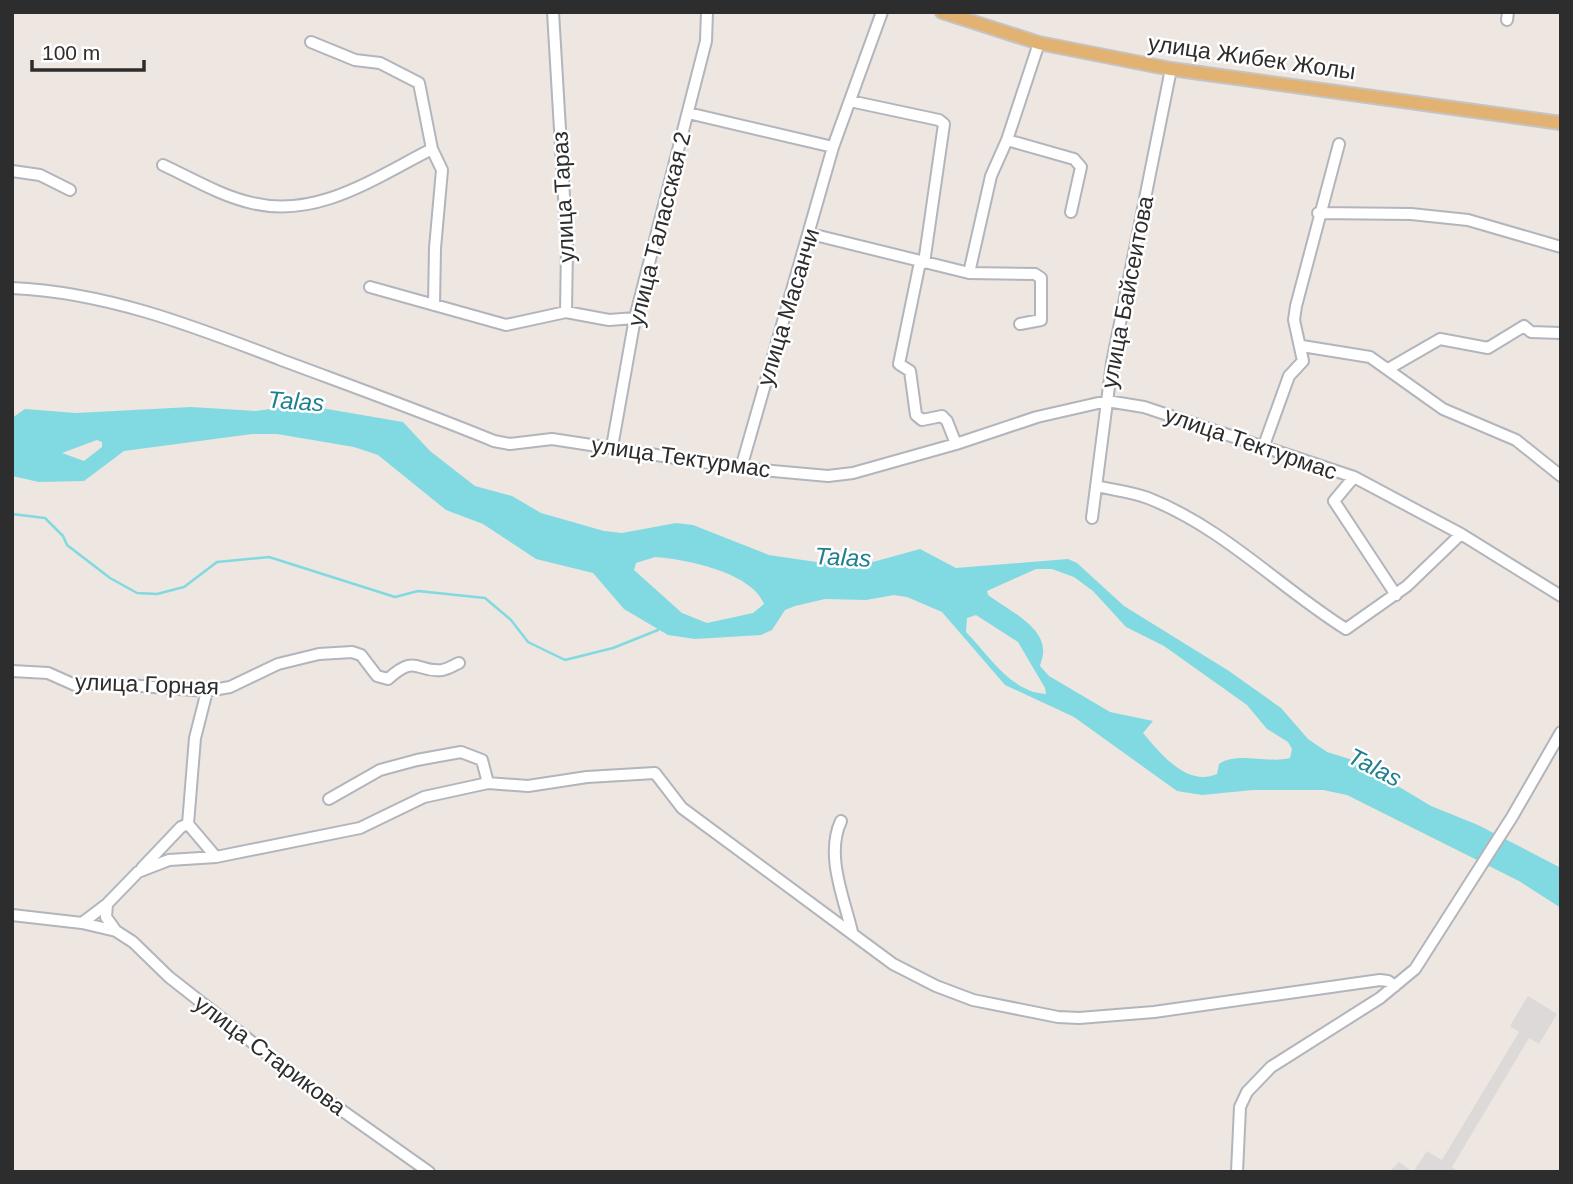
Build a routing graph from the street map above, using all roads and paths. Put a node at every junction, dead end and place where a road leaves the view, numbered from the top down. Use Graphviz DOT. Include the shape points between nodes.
graph roads {
  1 [pos="552,12"];
  2 [pos="707,12"];
  3 [pos="882,12"];
  4 [pos="942,12"];
  5 [pos="311,42"];
  6 [pos="1039,43"];
  7 [pos="1171,69"];
  8 [pos="850,101"];
  9 [pos="688,113"];
  10 [pos="1561,123"];
  11 [pos="1007,141"];
  12 [pos="1339,144"];
  13 [pos="833,146"];
  14 [pos="432,149"];
  15 [pos="163,165"];
  16 [pos="12,172"];
  17 [pos="70,190"];
  18 [pos="1071,212"];
  19 [pos="1318,213"];
  20 [pos="811,234"];
  21 [pos="1561,247"];
  22 [pos="922,262"];
  23 [pos="970,273"];
  24 [pos="370,287"];
  25 [pos="12,288"];
  26 [pos="434,305"];
  27 [pos="566,312"];
  28 [pos="635,318"];
  29 [pos="1020,324"];
  30 [pos="1561,333"];
  31 [pos="1302,346"];
  32 [pos="1388,369"];
  33 [pos="1107,401"];
  34 [pos="956,444"];
  35 [pos="612,447"];
  36 [pos="1263,448"];
  37 [pos="741,468"];
  38 [pos="1561,476"];
  39 [pos="1354,477"];
  40 [pos="1096,486"];
  41 [pos="1092,518"];
  42 [pos="1461,534"];
  43 [pos="1396,595"];
  44 [pos="1561,596"];
  45 [pos="459,663"];
  46 [pos="12,671"];
  47 [pos="207,691"];
  48 [pos="1561,732"];
  49 [pos="488,783"];
  50 [pos="329,799"];
  51 [pos="841,821"];
  52 [pos="188,824"];
  53 [pos="216,857"];
  54 [pos="138,873"];
  55 [pos="107,904"];
  56 [pos="12,915"];
  57 [pos="82,923"];
  58 [pos="116,931"];
  59 [pos="852,932"];
  60 [pos="1395,986"];
  61 [pos="429,1172"];
  62 [pos="1237,1172"];
  1 -- 27 [label="street, улица Тараз" via="567,247"];
  2 -- 9 [label="street, улица Таласская 2" via="706,41"];
  3 -- 8 [label="street, улица Масанчи"];
  4 -- 6 [label="main road, улица Жибек Жолы"];
  5 -- 14 [label="street" via="355,60 380,63 419,83"];
  6 -- 7 [label="main road, улица Жибек Жолы"];
  6 -- 11 [label="street"];
  7 -- 10 [label="main road, улица Жибек Жолы"];
  7 -- 33 [label="street, улица Байсеитова"];
  8 -- 13 [label="street, улица Масанчи"];
  8 -- 22 [label="street" via="944,124"];
  9 -- 13 [label="street"];
  9 -- 28 [label="street, улица Таласская 2"];
  11 -- 18 [label="street" via="1074,159 1081,167"];
  11 -- 23 [label="street" via="988,185"];
  12 -- 19 [label="street"];
  13 -- 20 [label="street, улица Масанчи"];
  14 -- 15 [label="street" via="385,177 328,200 290,208 251,203"];
  14 -- 26 [label="street" via="442,170"];
  16 -- 17 [label="street" via="40,175"];
  19 -- 21 [label="street" via="1468,220"];
  19 -- 31 [label="street" via="1294,320"];
  20 -- 22 [label="street"];
  20 -- 37 [label="street, улица Масанчи"];
  22 -- 23 [label="street"];
  22 -- 34 [label="street" via="899,364 910,372 916,415 922,420 942,416"];
  23 -- 29 [label="street" via="1035,274 1041,278 1041,320"];
  24 -- 26 [label="street"];
  25 -- 35 [label="street, улица Тектурмас" via="48,289 119,303 494,441 510,444 552,439"];
  26 -- 27 [label="street" via="506,325"];
  27 -- 28 [label="street" via="609,320"];
  28 -- 35 [label="street, улица Таласская 2"];
  30 -- 32 [label="street" via="1531,332 1524,326 1488,348 1440,340"];
  31 -- 32 [label="street" via="1362,354"];
  31 -- 36 [label="street" via="1303,361 1289,376"];
  32 -- 38 [label="street" via="1443,409 1516,440"];
  33 -- 34 [label="street, улица Тектурмас" via="1037,417"];
  33 -- 36 [label="street, улица Тектурмас" via="1144,407"];
  33 -- 40 [label="street, улица Байсеитова"];
  34 -- 37 [label="street, улица Тектурмас" via="853,473"];
  35 -- 37 [label="street, улица Тектурмас"];
  36 -- 39 [label="street, улица Тектурмас"];
  39 -- 42 [label="street, улица Тектурмас"];
  39 -- 43 [label="street, улица Тектурмас" via="1334,501"];
  40 -- 41 [label="street, улица Байсеитова"];
  40 -- 43 [label="street" via="1147,498 1196,522 1346,629"];
  42 -- 43 [label="street"];
  42 -- 44 [label="street, улица Тектурмас"];
  45 -- 47 [label="street, улица Горная" via="441,670 416,664 401,667 388,678 377,676 361,655 318,654"];
  46 -- 47 [label="street, улица Горная" via="48,673 75,685"];
  47 -- 52 [label="street" via="195,738"];
  48 -- 60 [label="street" via="1425,958"];
  49 -- 50 [label="street" via="482,760 461,752 380,771"];
  49 -- 53 [label="street" via="424,797 360,828"];
  49 -- 59 [label="street" via="528,786 655,773 682,808"];
  51 -- 59 [label="street" via="835,857"];
  52 -- 53 [label="street"];
  52 -- 54 [label="street"];
  53 -- 54 [label="street" via="169,860"];
  54 -- 55 [label="street"];
  55 -- 57 [label="street"];
  55 -- 58 [label="street" via="106,917"];
  56 -- 57 [label="street"];
  57 -- 58 [label="street"];
  58 -- 61 [label="street, улица Старикова" via="313,1090"];
  59 -- 60 [label="street" via="893,964 936,986 973,1000 1058,1017 1154,1012 1380,980"];
  60 -- 62 [label="street" via="1257,1078 1240,1107"];
}
